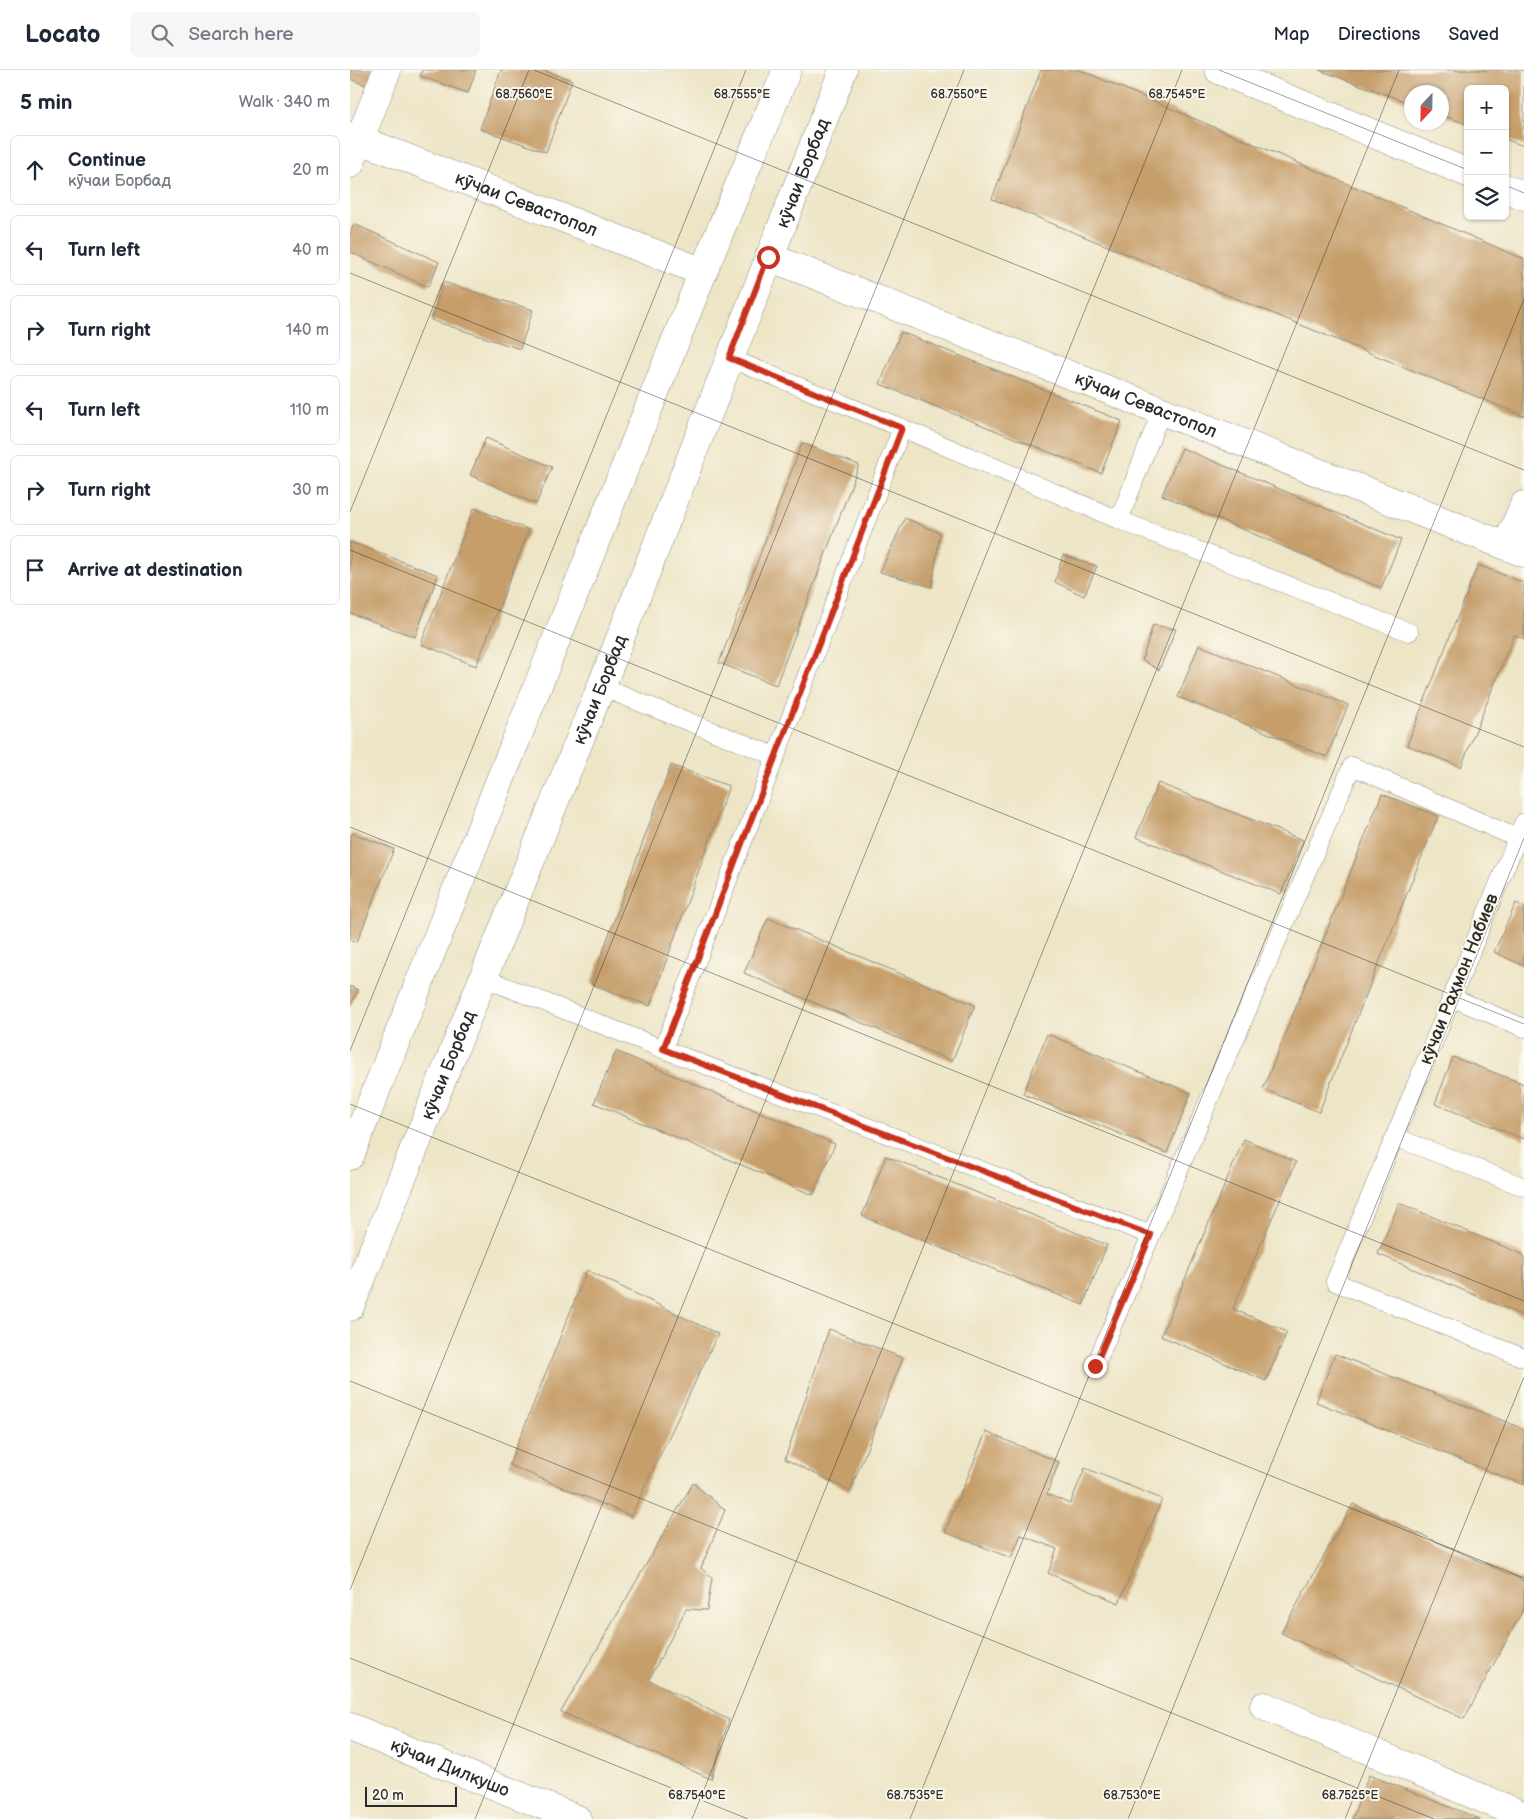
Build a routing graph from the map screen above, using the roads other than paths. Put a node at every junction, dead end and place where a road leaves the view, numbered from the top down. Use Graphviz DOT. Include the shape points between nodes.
graph roads {
  1 [pos="387,70"];
  2 [pos="786,70"];
  3 [pos="844,70"];
  4 [pos="1219,70"];
  5 [pos="355,138"];
  6 [pos="350,164"];
  7 [pos="1464,171"];
  8 [pos="1509,190"];
  9 [pos="1524,196"];
  10 [pos="768,257"];
  11 [pos="703,272"];
  12 [pos="729,358"];
  13 [pos="1161,412"];
  14 [pos="902,428"];
  15 [pos="1524,505"];
  16 [pos="1119,520"];
  17 [pos="1516,549"];
  18 [pos="1409,632"];
  19 [pos="600,687"];
  20 [pos="775,756"];
  21 [pos="1522,834"];
  22 [pos="484,978"];
  23 [pos="1451,997"];
  24 [pos="1524,1028"];
  25 [pos="663,1049"];
  26 [pos="1395,1136"];
  27 [pos="350,1156"];
  28 [pos="1524,1187"];
  29 [pos="1151,1235"];
  30 [pos="350,1307"];
  31 [pos="1524,1358"];
  32 [pos="1095,1366"];
  33 [pos="1264,1706"];
  34 [pos="350,1727"];
  35 [pos="1524,1816"];
  36 [pos="577,1819"];
  1 -- 5 [label="main road"];
  2 -- 11 [label="main road"];
  3 -- 10 [label="main road, кӯчаи Борбад"];
  4 -- 7 [label="main road"];
  5 -- 6 [label="main road"];
  5 -- 11 [label="main road, кӯчаи Севастопол"];
  8 -- 9 [label="main road"];
  10 -- 12 [label="main road, кӯчаи Борбад"];
  10 -- 13 [label="main road, кӯчаи Севастопол"];
  11 -- 27 [label="main road"];
  12 -- 14 [label="lane"];
  12 -- 19 [label="main road, кӯчаи Борбад"];
  13 -- 16 [label="lane"];
  13 -- 17 [label="main road, кӯчаи Севастопол"];
  14 -- 16 [label="lane"];
  14 -- 20 [label="lane"];
  15 -- 17 [label="main road"];
  16 -- 18 [label="lane"];
  19 -- 20 [label="lane"];
  19 -- 22 [label="main road, кӯчаи Борбад"];
  20 -- 25 [label="lane"];
  21 -- 23 [label="lane, кӯчаи Раҳмон Набиев"];
  21 -- 29 [label="lane" via="1352,766"];
  22 -- 25 [label="lane"];
  22 -- 30 [label="main road, кӯчаи Борбад"];
  23 -- 24 [label="lane"];
  23 -- 26 [label="lane, кӯчаи Раҳмон Набиев"];
  25 -- 29 [label="lane"];
  26 -- 28 [label="lane"];
  26 -- 31 [label="lane, кӯчаи Раҳмон Набиев" via="1335,1282"];
  29 -- 32 [label="lane"];
  33 -- 35 [label="main road"];
  34 -- 36 [label="main road, кӯчаи Дилкушо"];
}
